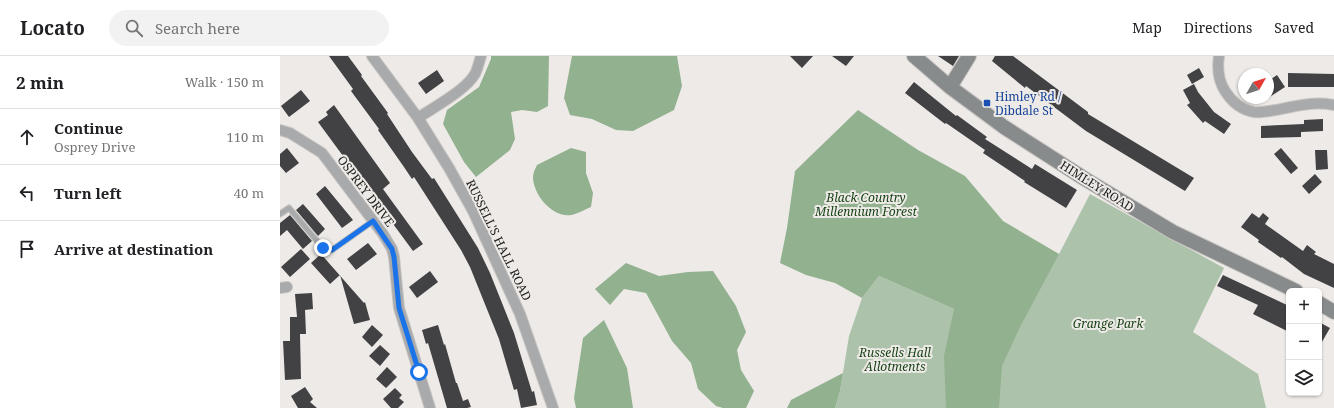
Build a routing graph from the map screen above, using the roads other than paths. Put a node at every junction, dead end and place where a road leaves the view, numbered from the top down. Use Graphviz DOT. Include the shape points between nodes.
graph roads {
  1 [pos="372,56"];
  2 [pos="481,56"];
  3 [pos="914,56"];
  4 [pos="969,56"];
  5 [pos="1219,56"];
  6 [pos="950,87"];
  7 [pos="1334,105"];
  8 [pos="418,118"];
  9 [pos="280,130"];
  10 [pos="280,214"];
  11 [pos="373,221"];
  12 [pos="1290,288"];
  13 [pos="1322,305"];
  14 [pos="1334,312"];
  15 [pos="430,408"];
  16 [pos="553,408"];
  1 -- 8 [label="street, RUSSELL'S HALL ROAD"];
  2 -- 8 [label="street" via="475,74 461,89"];
  3 -- 6 [label="main road, HIMLEY ROAD"];
  4 -- 6 [label="main road"];
  5 -- 7 [label="street" via="1218,77 1223,88 1228,97 1245,109 1255,112 1310,104"];
  6 -- 12 [label="main road, HIMLEY ROAD" via="1004,127 1172,232"];
  8 -- 16 [label="street, RUSSELL'S HALL ROAD" via="473,211 520,314"];
  9 -- 11 [label="street, OSPREY DRIVE" via="290,133 322,153"];
  10 -- 11 [label="lane" via="289,208 323,248 332,250"];
  11 -- 15 [label="street, OSPREY DRIVE" via="392,249 399,308"];
  13 -- 14 [label="main road"];
}
